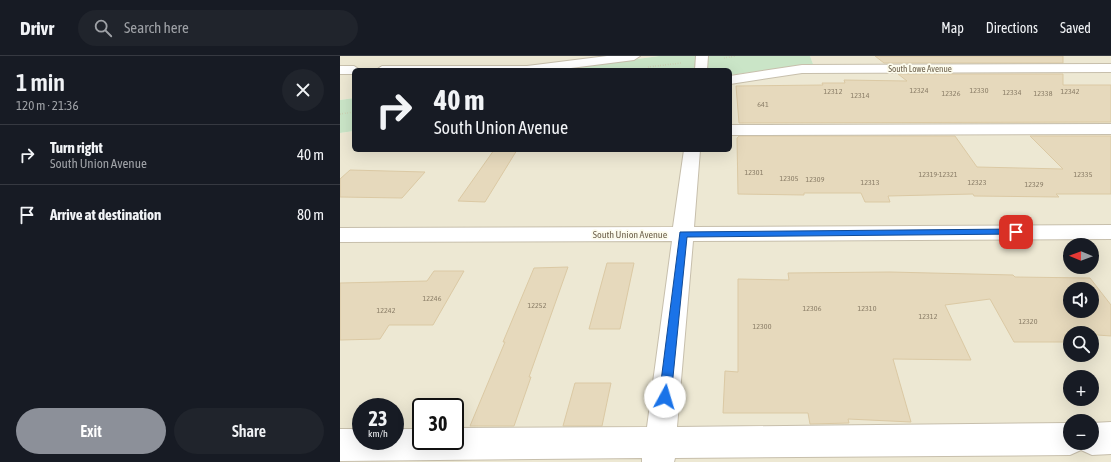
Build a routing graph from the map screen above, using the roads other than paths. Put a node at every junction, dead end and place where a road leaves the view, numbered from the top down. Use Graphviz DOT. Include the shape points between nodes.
graph roads {
  1 [pos="634,56"];
  2 [pos="702,56"];
  3 [pos="542,68"];
  4 [pos="701,68"];
  5 [pos="1111,68"];
  6 [pos="340,70"];
  7 [pos="352,70"];
  8 [pos="732,80"];
  9 [pos="1111,129"];
  10 [pos="732,130"];
  11 [pos="692,152"];
  12 [pos="1111,232"];
  13 [pos="683,234"];
  14 [pos="340,235"];
  15 [pos="1111,438"];
  16 [pos="1063,439"];
  17 [pos="1099,439"];
  18 [pos="340,444"];
  19 [pos="659,452"];
  1 -- 3 [label="street"];
  2 -- 4 [label="street"];
  5 -- 8 [label="street, South Lowe Avenue" via="802,69"];
  6 -- 7 [label="street"];
  9 -- 10 [label="street"];
  11 -- 13 [label="street"];
  12 -- 13 [label="street, South Union Avenue"];
  13 -- 14 [label="street, South Union Avenue"];
  13 -- 19 [label="street"];
  15 -- 17 [label="street"];
  16 -- 19 [label="street"];
  18 -- 19 [label="street"];
}
